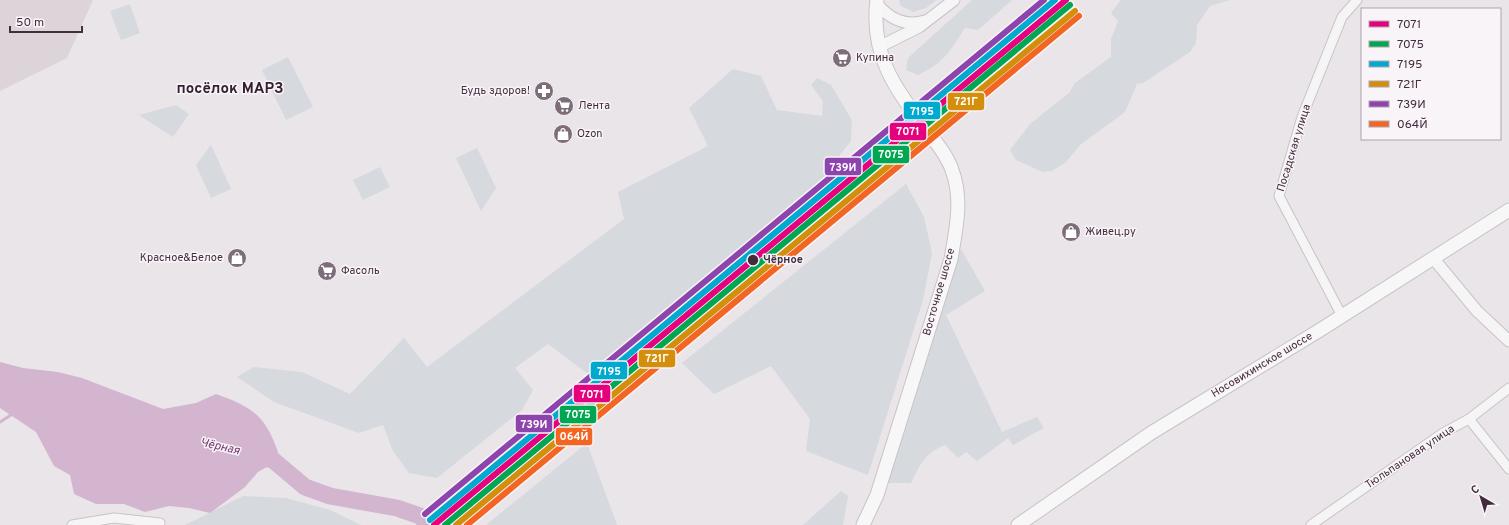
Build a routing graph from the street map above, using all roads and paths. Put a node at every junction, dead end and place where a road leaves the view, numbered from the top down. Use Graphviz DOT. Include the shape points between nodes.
graph roads {
  1 [pos="954,0"];
  2 [pos="1357,0"];
  3 [pos="877,2"];
  4 [pos="931,19"];
  5 [pos="879,47"];
  6 [pos="1509,210"];
  7 [pos="1433,258"];
  8 [pos="1342,316"];
  9 [pos="1509,341"];
  10 [pos="1509,388"];
  11 [pos="1469,419"];
  12 [pos="1509,469"];
  13 [pos="873,505"];
  14 [pos="72,525"];
  15 [pos="159,525"];
  16 [pos="863,525"];
  17 [pos="869,525"];
  18 [pos="1018,525"];
  19 [pos="1311,525"];
  1 -- 4 [label="street"];
  2 -- 8 [label="street, Посадская улица" via="1342,17 1302,117 1279,196"];
  3 -- 4 [label="street" via="884,12 895,20 908,24"];
  3 -- 5 [label="main road, Восточное шоссе"];
  4 -- 5 [label="street"];
  5 -- 13 [label="main road, Восточное шоссе" via="895,87 952,168 958,200 951,259"];
  6 -- 7 [label="main road, Носовихинское шоссе"];
  7 -- 8 [label="main road, Носовихинское шоссе"];
  7 -- 9 [label="street" via="1477,311"];
  8 -- 18 [label="main road, Носовихинское шоссе" via="1151,433"];
  10 -- 11 [label="street, Тюльпановая улица"];
  11 -- 12 [label="street"];
  11 -- 19 [label="street, Тюльпановая улица" via="1443,433"];
  13 -- 16 [label="main road, Восточное шоссе"];
  13 -- 17 [label="main road"];
  14 -- 15 [label="street" via="114,518 160,523"];
}
